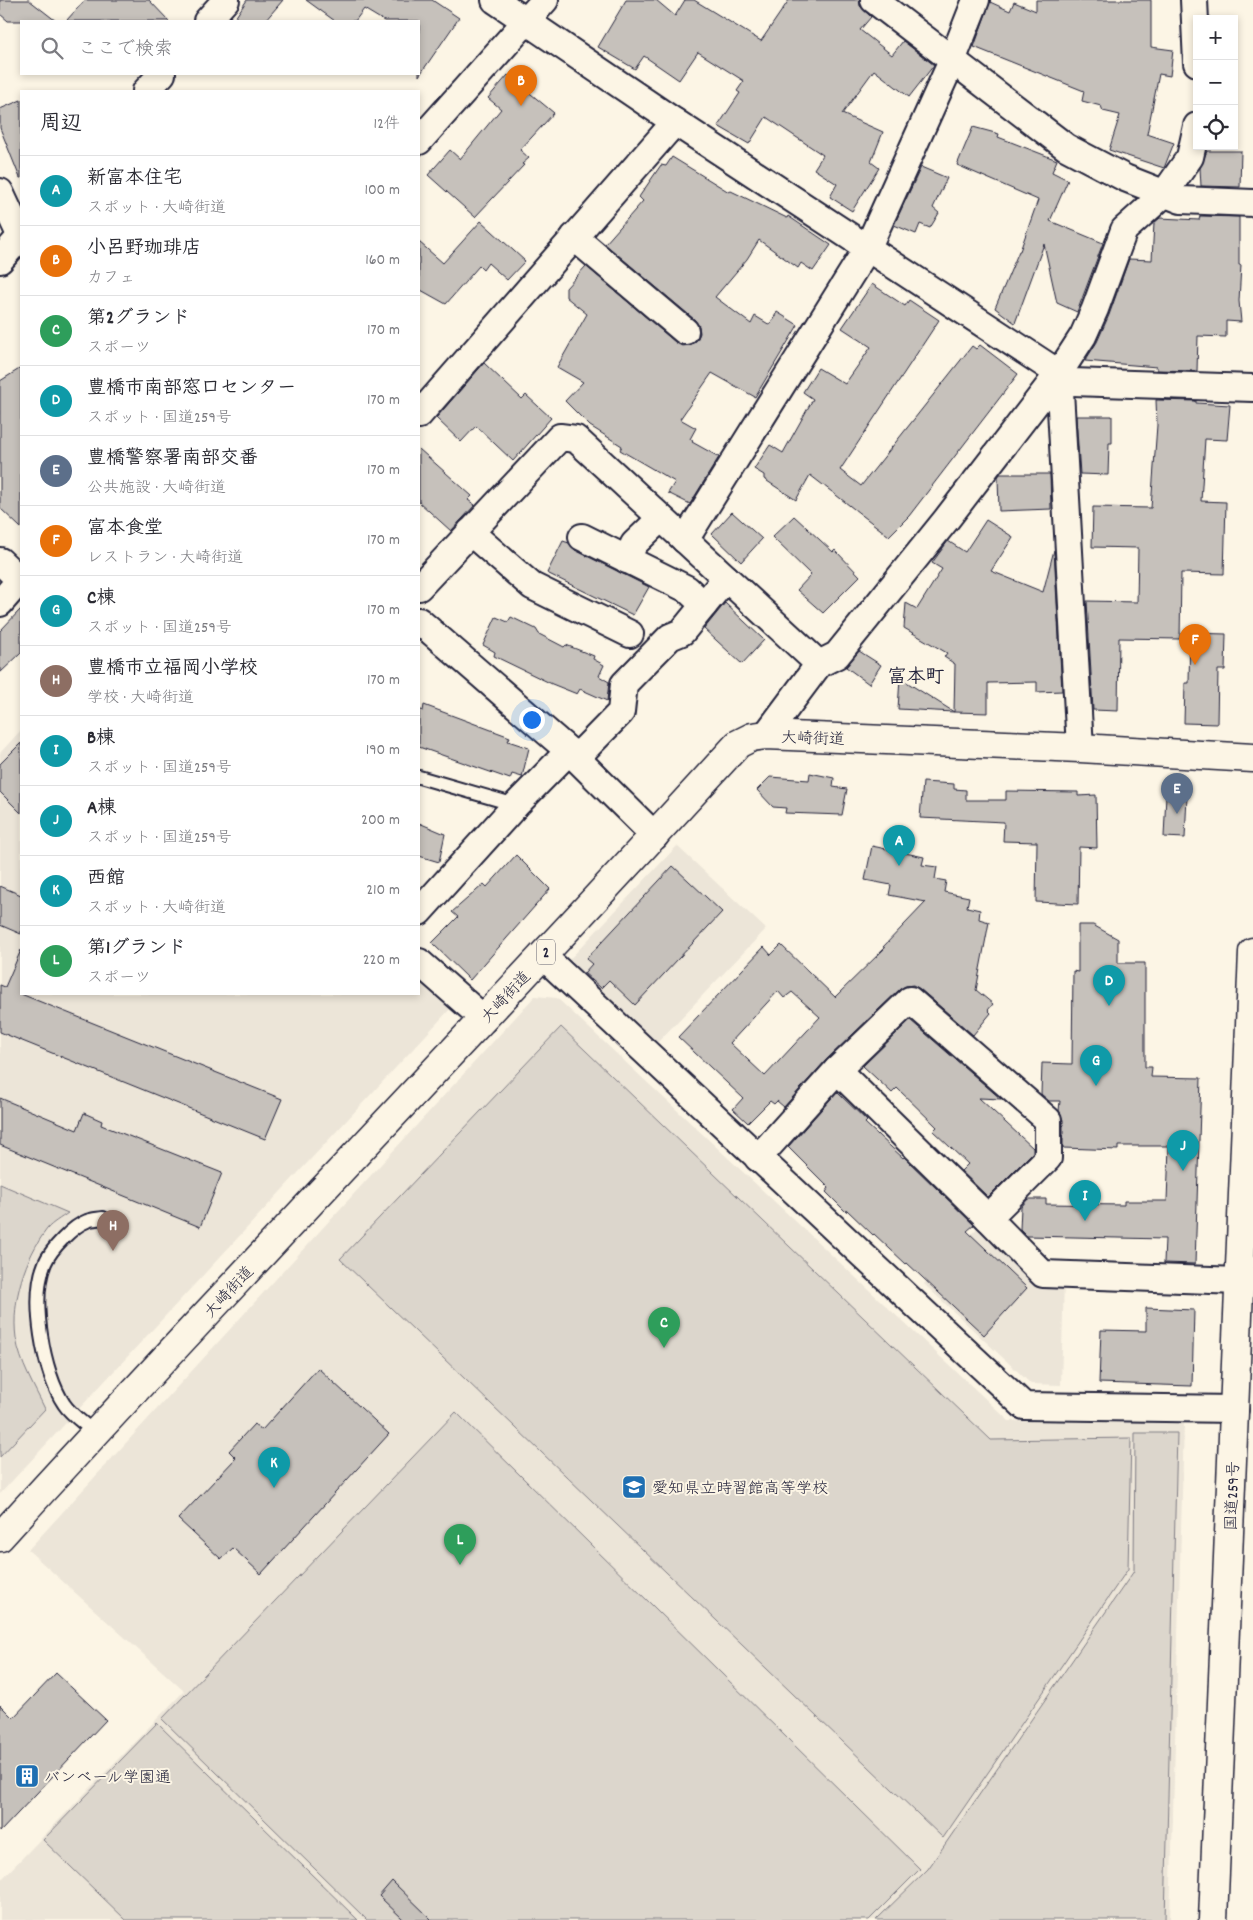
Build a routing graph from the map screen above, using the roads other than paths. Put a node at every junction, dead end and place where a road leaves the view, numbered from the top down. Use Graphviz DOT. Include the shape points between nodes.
graph roads {
  1 [pos="226,0"];
  2 [pos="495,0"];
  3 [pos="545,0"];
  4 [pos="874,0"];
  5 [pos="976,0"];
  6 [pos="1194,0"];
  7 [pos="208,20"];
  8 [pos="526,21"];
  9 [pos="1197,60"];
  10 [pos="952,61"];
  11 [pos="161,75"];
  12 [pos="147,90"];
  13 [pos="675,122"];
  14 [pos="420,140"];
  15 [pos="1193,144"];
  16 [pos="0,192"];
  17 [pos="1164,194"];
  18 [pos="1253,203"];
  19 [pos="20,235"];
  20 [pos="574,237"];
  21 [pos="20,238"];
  22 [pos="868,247"];
  23 [pos="0,260"];
  24 [pos="685,331"];
  25 [pos="1059,373"];
  26 [pos="1253,388"];
  27 [pos="420,414"];
  28 [pos="661,518"];
  29 [pos="470,532"];
  30 [pos="582,537"];
  31 [pos="686,540"];
  32 [pos="0,560"];
  33 [pos="627,560"];
  34 [pos="726,578"];
  35 [pos="20,579"];
  36 [pos="20,581"];
  37 [pos="420,586"];
  38 [pos="0,604"];
  39 [pos="704,605"];
  40 [pos="420,622"];
  41 [pos="630,634"];
  42 [pos="818,664"];
  43 [pos="766,736"];
  44 [pos="1080,748"];
  45 [pos="573,755"];
  46 [pos="1253,758"];
  47 [pos="420,777"];
  48 [pos="516,805"];
  49 [pos="655,836"];
  50 [pos="420,911"];
  51 [pos="1253,954"];
  52 [pos="543,956"];
  53 [pos="420,963"];
  54 [pos="484,1019"];
  55 [pos="837,1070"];
  56 [pos="758,1158"];
  57 [pos="102,1218"];
  58 [pos="988,1218"];
  59 [pos="1239,1281"];
  60 [pos="1235,1410"];
  61 [pos="95,1433"];
  62 [pos="0,1537"];
  63 [pos="1214,1920"];
  1 -- 7 [label="street"];
  2 -- 8 [label="street"];
  3 -- 8 [label="street"];
  4 -- 10 [label="street"];
  5 -- 10 [label="street"];
  6 -- 9 [label="street"];
  8 -- 13 [label="street"];
  8 -- 14 [label="street"];
  10 -- 17 [label="street" via="1066,148"];
  10 -- 22 [label="street"];
  11 -- 12 [label="street"];
  13 -- 20 [label="street"];
  13 -- 22 [label="street"];
  15 -- 17 [label="street" via="1190,157"];
  16 -- 19 [label="street"];
  17 -- 18 [label="street" via="1181,200"];
  17 -- 25 [label="street" via="1124,230 1095,309"];
  20 -- 24 [label="street"];
  20 -- 27 [label="street"];
  21 -- 23 [label="street"];
  22 -- 25 [label="street"];
  22 -- 31 [label="street"];
  25 -- 26 [label="street" via="1072,382"];
  25 -- 42 [label="street" via="837,655"];
  25 -- 44 [label="street"];
  28 -- 29 [label="street" via="576,439 560,437"];
  28 -- 31 [label="street"];
  28 -- 33 [label="street" via="634,544"];
  29 -- 37 [label="street"];
  29 -- 41 [label="street" via="532,586"];
  30 -- 33 [label="street"];
  31 -- 34 [label="street"];
  32 -- 35 [label="street"];
  33 -- 39 [label="street" via="687,589"];
  34 -- 39 [label="street"];
  34 -- 42 [label="street"];
  36 -- 38 [label="street"];
  39 -- 45 [label="street" via="682,632 670,637 624,684 621,712"];
  40 -- 45 [label="street"];
  42 -- 43 [label="street"];
  43 -- 44 [label="main road, 大崎街道 / 2"];
  43 -- 49 [label="main road, 大崎街道 / 2" via="752,737 738,744"];
  44 -- 46 [label="main road, 大崎街道 / 2"];
  45 -- 48 [label="street"];
  45 -- 49 [label="street"];
  47 -- 48 [label="lane"];
  48 -- 50 [label="street"];
  49 -- 52 [label="main road, 大崎街道 / 2"];
  51 -- 59 [label="main road, 国道259号"];
  52 -- 54 [label="main road, 大崎街道 / 2"];
  52 -- 56 [label="street"];
  53 -- 54 [label="street"];
  54 -- 61 [label="main road, 大崎街道 / 2"];
  55 -- 56 [label="street"];
  55 -- 58 [label="street"];
  55 -- 58 [label="street" via="910,1000 1048,1120 1048,1158"];
  56 -- 60 [label="street" via="1024,1406"];
  57 -- 61 [label="lane" via="87,1221 62,1240 45,1262 39,1303 42,1344 49,1372 64,1405"];
  58 -- 59 [label="street" via="1043,1274"];
  59 -- 60 [label="main road, 国道259号"];
  60 -- 63 [label="main road, 国道259号"];
  61 -- 62 [label="main road, 大崎街道 / 2"];
}
